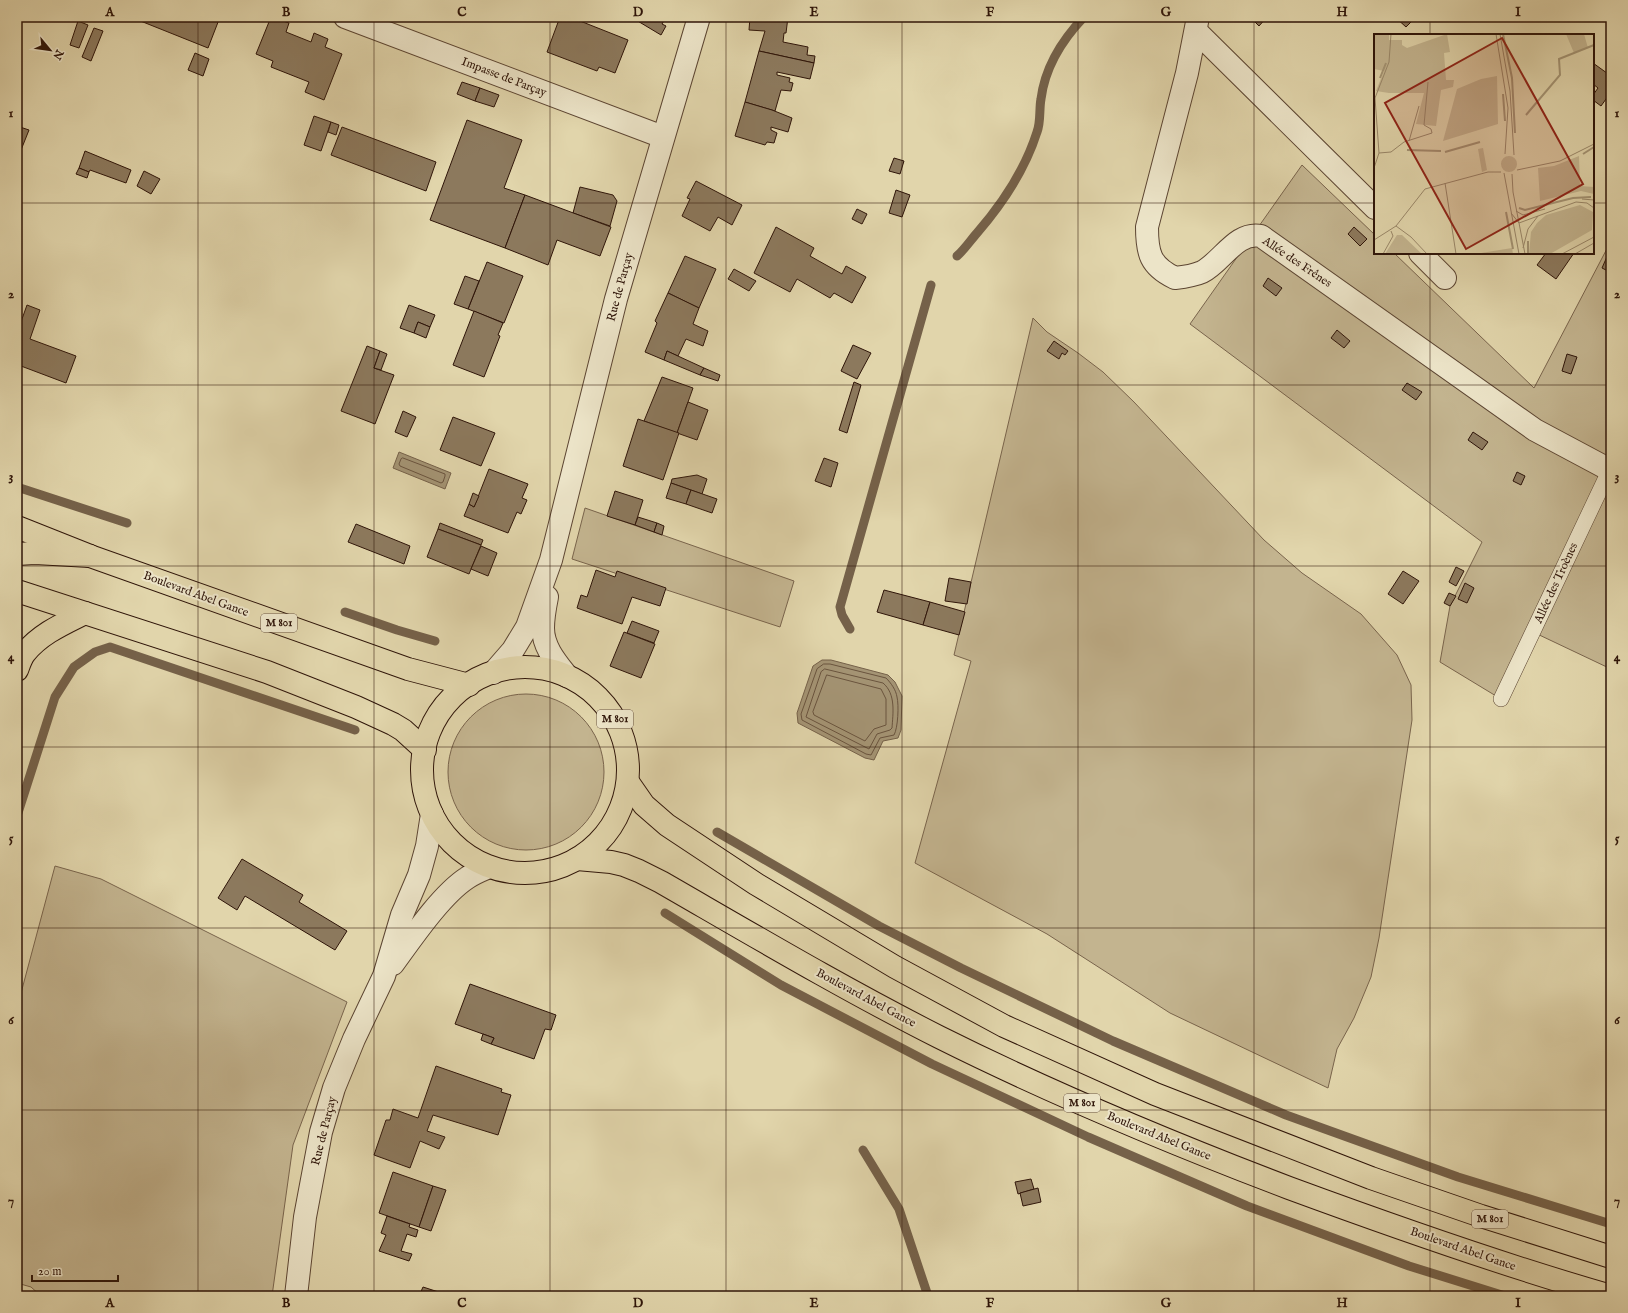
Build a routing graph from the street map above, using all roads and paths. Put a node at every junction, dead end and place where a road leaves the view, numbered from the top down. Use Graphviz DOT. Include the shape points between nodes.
graph roads {
  1 [pos="345,17"];
  2 [pos="699,17"];
  3 [pos="1197,24"];
  4 [pos="663,137"];
  5 [pos="1374,207"];
  6 [pos="1421,254"];
  7 [pos="1445,278"];
  8 [pos="1610,469"];
  9 [pos="17,528"];
  10 [pos="17,554"];
  11 [pos="90,556"];
  12 [pos="551,560"];
  13 [pos="17,591"];
  14 [pos="85,613"];
  15 [pos="17,670"];
  16 [pos="493,673"];
  17 [pos="567,676"];
  18 [pos="469,685"];
  19 [pos="1501,699"];
  20 [pos="425,750"];
  21 [pos="628,782"];
  22 [pos="432,814"];
  23 [pos="577,859"];
  24 [pos="490,867"];
  25 [pos="384,976"];
  26 [pos="1611,1257"];
  27 [pos="296,1296"];
  28 [pos="1611,1296"];
  1 -- 4 [label="street, Impasse de Parçay"];
  2 -- 4 [label="street, Rue de Parçay"];
  3 -- 5 [label="street"];
  3 -- 8 [label="street, Allée des Frênes" via="1187,73 1147,227 1147,244 1153,262 1162,272 1175,278 1202,272 1245,237 1261,236 1535,430"];
  4 -- 12 [label="street, Rue de Parçay" via="616,299"];
  6 -- 7 [label="street"];
  8 -- 19 [label="lane, Allée des Troènes"];
  9 -- 11 [label="main road, Boulevard Abel Gance / M 801"];
  10 -- 11 [label="main road"];
  11 -- 18 [label="main road, Boulevard Abel Gance / M 801" via="408,669"];
  12 -- 16 [label="street, Rue de Parçay" via="527,627 513,650"];
  12 -- 17 [label="street, Rue de Parçay" via="543,629 546,645"];
  13 -- 14 [label="main road"];
  14 -- 15 [label="main road" via="39,639 24,654"];
  14 -- 20 [label="main road" via="267,672 356,707 403,730"];
  16 -- 17 [label="main road, M 801" via="511,668 530,668 549,670"];
  16 -- 18 [label="main road, M 801"];
  17 -- 21 [label="main road, M 801" via="594,694 615,719 626,750"];
  18 -- 20 [label="main road, M 801" via="456,695 436,720"];
  20 -- 22 [label="main road, M 801" via="424,783"];
  21 -- 23 [label="main road, M 801" via="613,824 593,848"];
  21 -- 26 [label="main road, M 801" via="644,805 667,826 756,884 895,967 1004,1026 1154,1094 1371,1178 1495,1221"];
  22 -- 24 [label="main road, M 801" via="450,841"];
  22 -- 25 [label="street, Rue de Parçay" via="419,874 402,915"];
  23 -- 24 [label="main road, M 801" via="557,868 536,873 520,873"];
  23 -- 28 [label="main road, Boulevard Abel Gance / M 801" via="611,862 639,870 814,970 939,1037 1139,1129 1358,1213"];
  24 -- 25 [label="street, Rue de Parçay" via="466,878 450,893 421,926"];
  25 -- 27 [label="street, Rue de Parçay" via="334,1088 321,1132 305,1217"];
}
